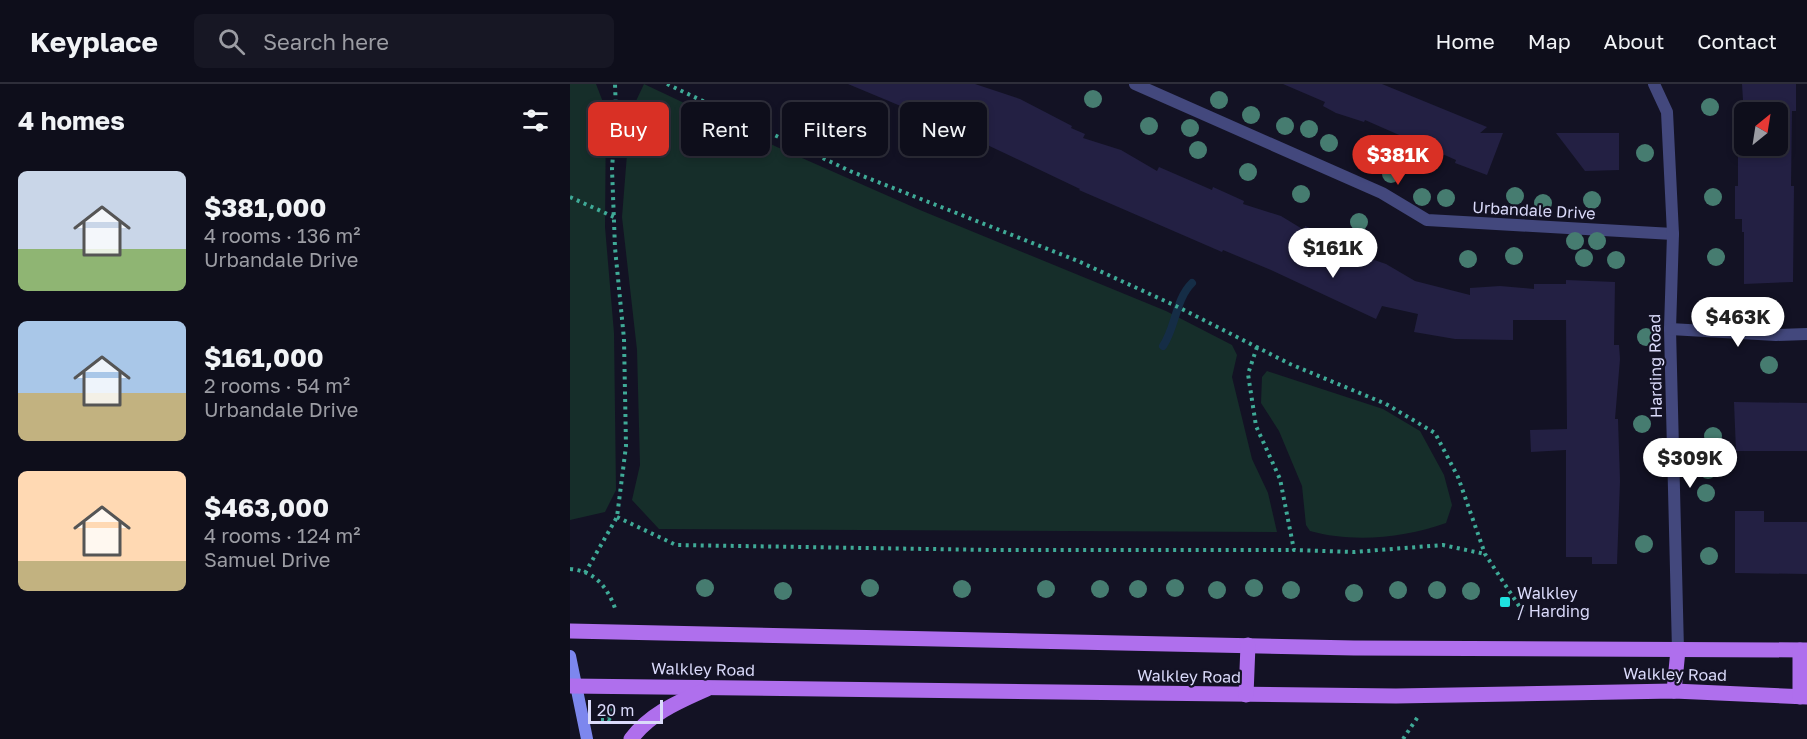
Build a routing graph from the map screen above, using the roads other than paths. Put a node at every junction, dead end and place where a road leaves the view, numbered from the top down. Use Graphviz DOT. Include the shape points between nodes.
graph roads {
  1 [pos="1135,84"];
  2 [pos="1654,84"];
  3 [pos="1673,234"];
  4 [pos="1670,329"];
  5 [pos="1807,334"];
  6 [pos="570,631"];
  7 [pos="1248,645"];
  8 [pos="1678,650"];
  9 [pos="1804,650"];
  10 [pos="570,656"];
  11 [pos="572,686"];
  12 [pos="713,687"];
  13 [pos="1674,691"];
  14 [pos="1246,695"];
  15 [pos="1804,697"];
  16 [pos="587,739"];
  17 [pos="631,739"];
  1 -- 3 [label="street, Urbandale Drive" via="1382,193 1427,220"];
  2 -- 3 [label="street, Harding Road" via="1667,112"];
  3 -- 4 [label="street, Harding Road"];
  4 -- 5 [label="street"];
  4 -- 8 [label="street, Harding Road"];
  6 -- 7 [label="main road, Walkley Road"];
  7 -- 8 [label="main road, Walkley Road"];
  7 -- 14 [label="main road"];
  8 -- 9 [label="main road, Walkley Road"];
  8 -- 13 [label="main road"];
  9 -- 15 [label="main road"];
  10 -- 11 [label="main road"];
  11 -- 12 [label="main road, Walkley Road"];
  11 -- 16 [label="main road"];
  12 -- 14 [label="main road, Walkley Road"];
  12 -- 17 [label="main road" via="650,718"];
  13 -- 14 [label="main road, Walkley Road"];
  13 -- 15 [label="main road, Walkley Road"];
}
